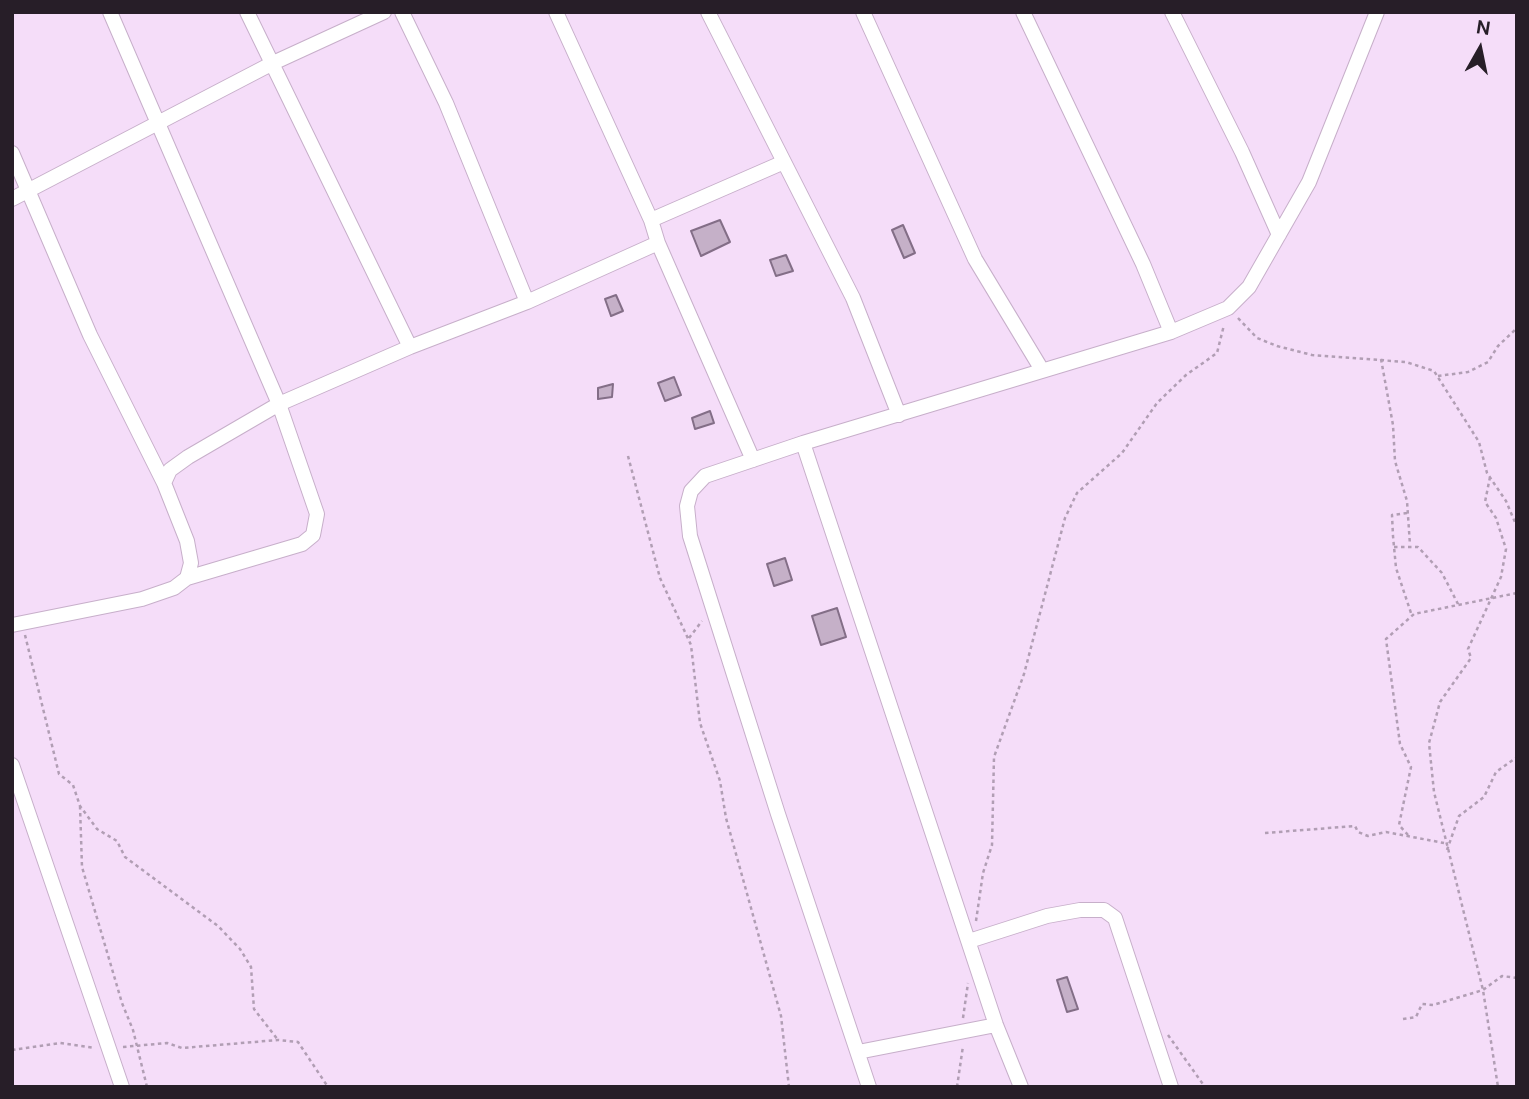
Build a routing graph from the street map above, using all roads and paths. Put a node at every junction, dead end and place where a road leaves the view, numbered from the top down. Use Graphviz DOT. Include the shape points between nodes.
graph roads {
  1 [pos="110,12"];
  2 [pos="247,12"];
  3 [pos="384,12"];
  4 [pos="402,12"];
  5 [pos="556,12"];
  6 [pos="708,12"];
  7 [pos="863,12"];
  8 [pos="1023,12"];
  9 [pos="1172,12"];
  10 [pos="1377,12"];
  11 [pos="273,63"];
  12 [pos="157,122"];
  13 [pos="12,153"];
  14 [pos="784,162"];
  15 [pos="28,190"];
  16 [pos="12,199"];
  17 [pos="651,220"];
  18 [pos="1279,235"];
  19 [pos="658,243"];
  20 [pos="527,302"];
  21 [pos="1228,308"];
  22 [pos="1517,328"];
  23 [pos="1171,332"];
  24 [pos="410,347"];
  25 [pos="1381,359"];
  26 [pos="1042,370"];
  27 [pos="1438,376"];
  28 [pos="279,404"];
  29 [pos="899,415"];
  30 [pos="803,443"];
  31 [pos="628,456"];
  32 [pos="753,460"];
  33 [pos="1490,477"];
  34 [pos="164,483"];
  35 [pos="1408,513"];
  36 [pos="1517,527"];
  37 [pos="1410,545"];
  38 [pos="1394,547"];
  39 [pos="187,578"];
  40 [pos="1517,593"];
  41 [pos="1490,598"];
  42 [pos="1458,604"];
  43 [pos="712,609"];
  44 [pos="1412,617"];
  45 [pos="17,623"];
  46 [pos="689,638"];
  47 [pos="1517,757"];
  48 [pos="12,765"];
  49 [pos="80,806"];
  50 [pos="1265,833"];
  51 [pos="1408,835"];
  52 [pos="1444,843"];
  53 [pos="1447,850"];
  54 [pos="969,941"];
  55 [pos="1517,978"];
  56 [pos="968,982"];
  57 [pos="1483,990"];
  58 [pos="1403,1019"];
  59 [pos="996,1025"];
  60 [pos="962,1031"];
  61 [pos="1167,1033"];
  62 [pos="278,1040"];
  63 [pos="137,1046"];
  64 [pos="109,1048"];
  65 [pos="12,1051"];
  66 [pos="858,1052"];
  67 [pos="122,1087"];
  68 [pos="147,1087"];
  69 [pos="328,1087"];
  70 [pos="789,1087"];
  71 [pos="869,1087"];
  72 [pos="957,1087"];
  73 [pos="1021,1087"];
  74 [pos="1171,1087"];
  75 [pos="1205,1087"];
  76 [pos="1498,1087"];
  1 -- 12 [label="street"];
  2 -- 11 [label="street"];
  3 -- 11 [label="street"];
  4 -- 20 [label="street" via="446,103"];
  5 -- 17 [label="street"];
  6 -- 14 [label="street"];
  7 -- 26 [label="street" via="975,259"];
  8 -- 23 [label="street"];
  9 -- 18 [label="street"];
  10 -- 18 [label="street" via="1315,171"];
  11 -- 12 [label="street"];
  11 -- 24 [label="street"];
  12 -- 15 [label="street"];
  12 -- 28 [label="street"];
  13 -- 15 [label="street"];
  14 -- 17 [label="street"];
  14 -- 29 [label="street" via="853,298"];
  15 -- 16 [label="street"];
  15 -- 34 [label="street" via="90,335"];
  17 -- 19 [label="street"];
  18 -- 21 [label="street" via="1248,287"];
  19 -- 20 [label="street"];
  19 -- 32 [label="street"];
  20 -- 24 [label="street"];
  21 -- 23 [label="street"];
  21 -- 25 [label="path" via="1257,338 1277,346 1312,355"];
  21 -- 54 [label="path" via="1217,353 1185,375 1157,403 1122,453 1077,493 1065,518 1024,674 994,757 992,845"];
  22 -- 27 [label="path" via="1488,362 1468,372"];
  23 -- 26 [label="street"];
  24 -- 28 [label="street"];
  25 -- 27 [label="path" via="1434,370"];
  25 -- 35 [label="path" via="1395,461"];
  26 -- 29 [label="street"];
  27 -- 33 [label="path" via="1479,442"];
  28 -- 34 [label="street" via="188,457 170,470"];
  28 -- 39 [label="street" via="317,514 313,535 302,544"];
  29 -- 30 [label="street"];
  30 -- 32 [label="street"];
  30 -- 54 [label="street"];
  31 -- 46 [label="path" via="660,578"];
  32 -- 43 [label="street" via="705,476 688,498 690,536"];
  33 -- 36 [label="path"];
  33 -- 41 [label="path" via="1485,502 1496,518 1506,549 1501,577"];
  34 -- 39 [label="street" via="187,541 191,563"];
  35 -- 37 [label="path"];
  35 -- 38 [label="path" via="1392,515"];
  37 -- 38 [label="path"];
  37 -- 42 [label="path" via="1418,547 1442,573"];
  38 -- 44 [label="path"];
  39 -- 45 [label="street" via="174,588 142,599"];
  40 -- 41 [label="path"];
  41 -- 42 [label="path"];
  41 -- 52 [label="path" via="1468,649 1471,658 1440,702 1429,743"];
  42 -- 44 [label="path"];
  43 -- 46 [label="path"];
  43 -- 66 [label="street"];
  44 -- 51 [label="path" via="1385,639 1400,744 1411,767 1399,825"];
  45 -- 49 [label="path" via="59,774 73,785"];
  46 -- 70 [label="path" via="700,723 782,1016"];
  47 -- 53 [label="path" via="1496,772 1484,797 1459,816"];
  48 -- 64 [label="street"];
  49 -- 62 [label="path" via="97,829 117,841 125,857 218,926 240,948 251,967 254,1009"];
  49 -- 63 [label="path" via="82,867"];
  50 -- 51 [label="path" via="1355,826 1368,836 1386,832"];
  51 -- 52 [label="path"];
  52 -- 53 [label="path"];
  53 -- 57 [label="path"];
  54 -- 59 [label="street"];
  54 -- 74 [label="street" via="1047,916 1104,910 1115,918"];
  55 -- 57 [label="path" via="1502,975"];
  56 -- 60 [label="path"];
  57 -- 58 [label="path" via="1422,1004 1416,1017"];
  57 -- 76 [label="path"];
  59 -- 60 [label="street"];
  59 -- 73 [label="street"];
  60 -- 66 [label="street"];
  60 -- 72 [label="path"];
  61 -- 75 [label="path"];
  62 -- 63 [label="path" via="182,1048 167,1043"];
  62 -- 69 [label="path" via="298,1042"];
  63 -- 64 [label="path"];
  63 -- 68 [label="path"];
  64 -- 65 [label="path" via="60,1043"];
  64 -- 67 [label="street"];
  66 -- 71 [label="street"];
}
